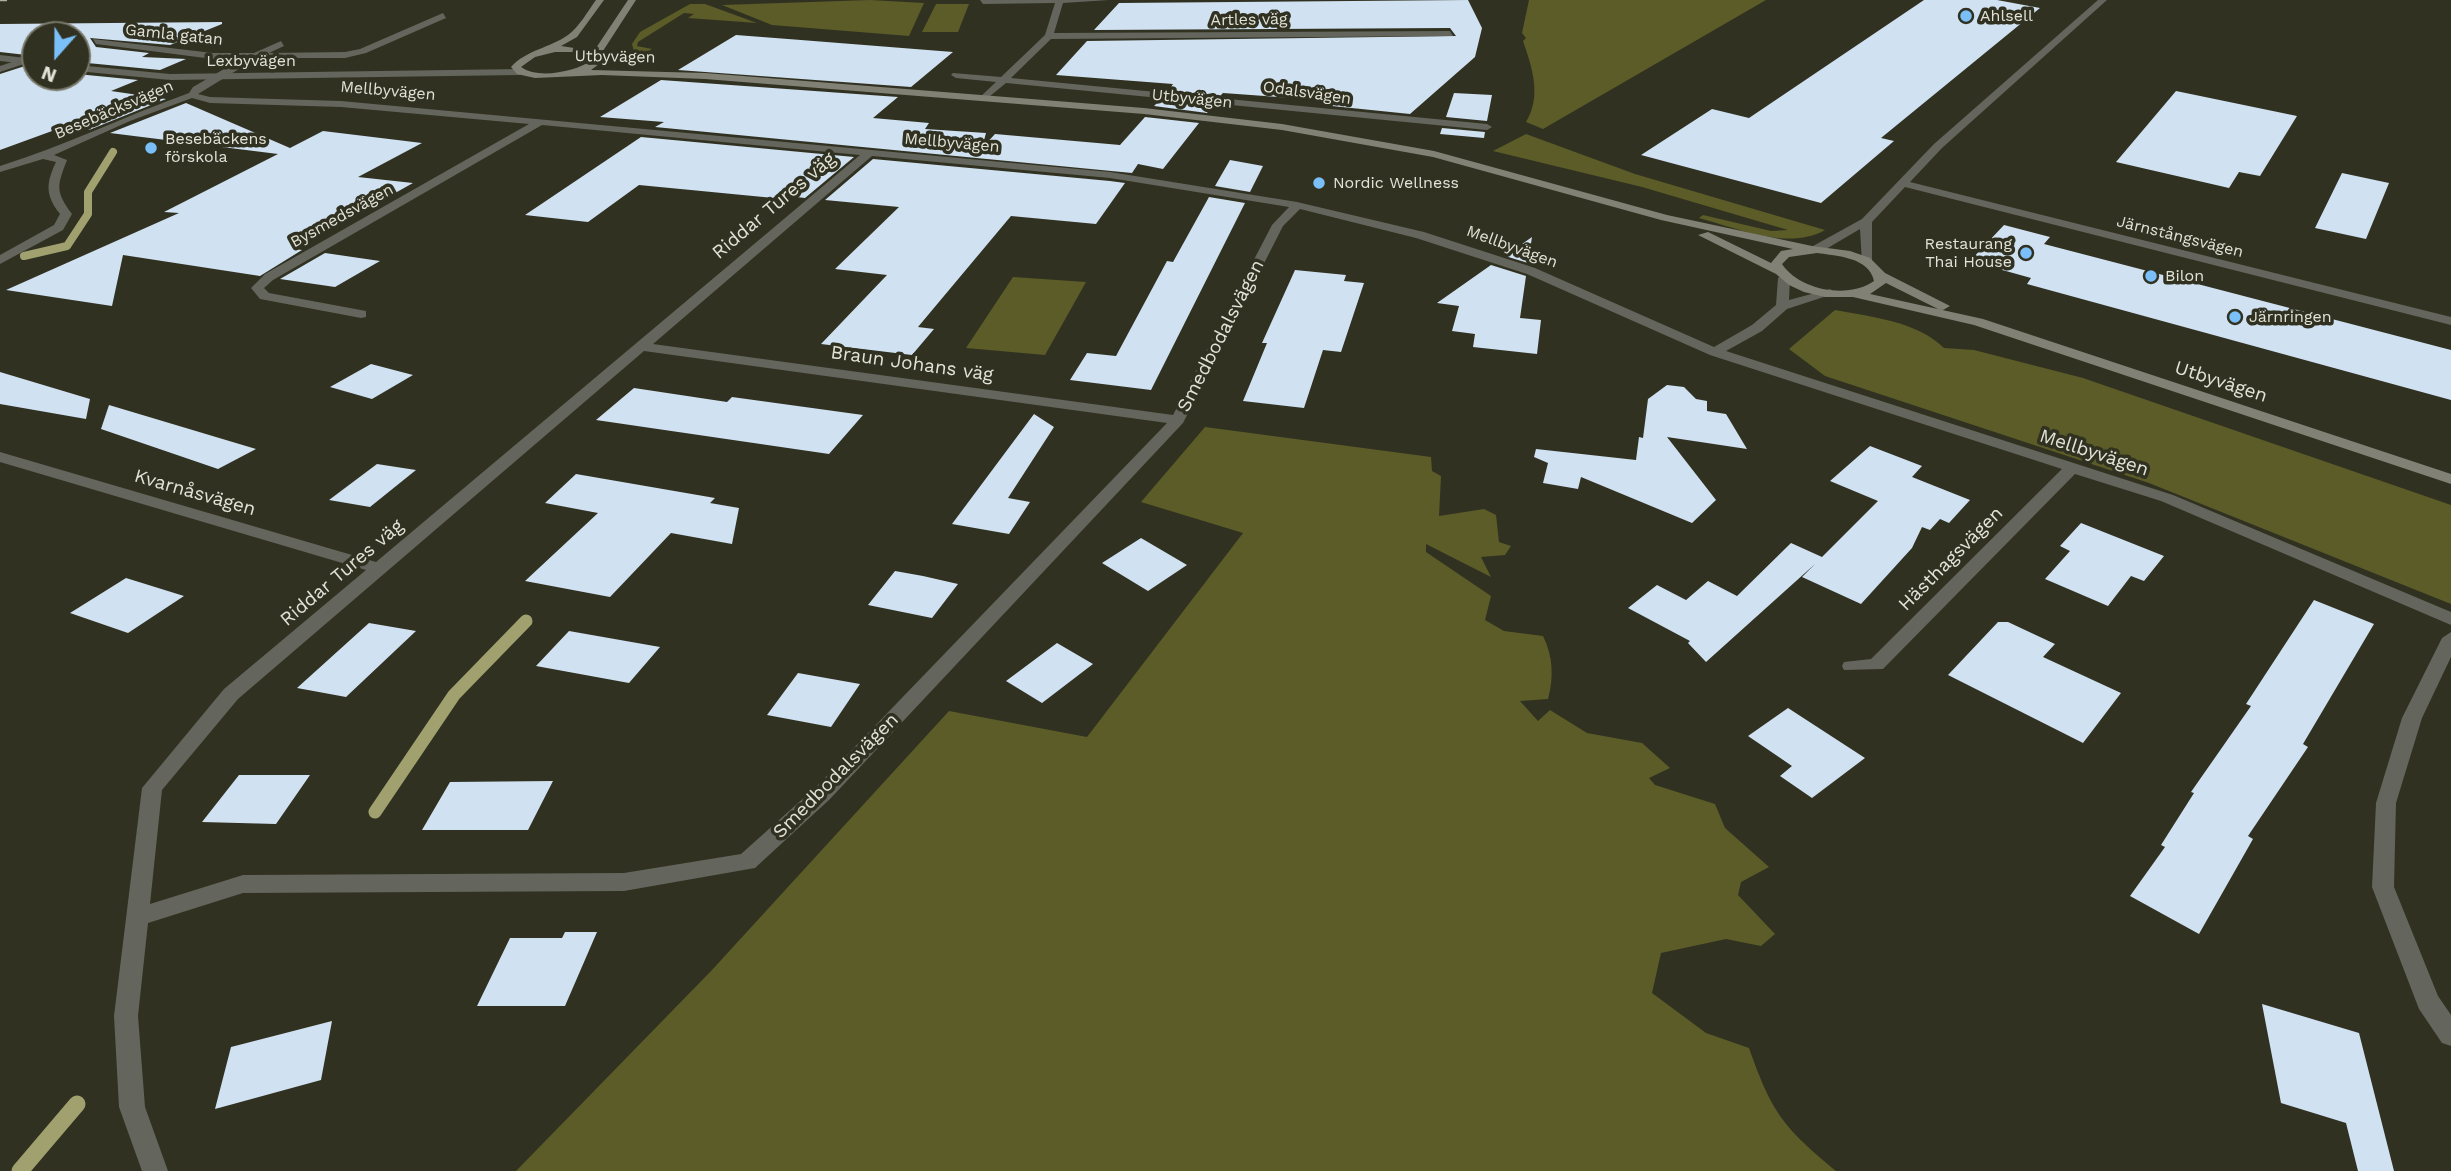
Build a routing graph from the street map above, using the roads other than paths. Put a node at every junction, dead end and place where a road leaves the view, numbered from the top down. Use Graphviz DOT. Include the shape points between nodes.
graph roads {
  1 [pos="600,0"];
  2 [pos="632,0"];
  3 [pos="1105,0"];
  4 [pos="2103,0"];
  5 [pos="1060,1"];
  6 [pos="983,2"];
  7 [pos="443,16"];
  8 [pos="1450,34"];
  9 [pos="1049,36"];
  10 [pos="96,41"];
  11 [pos="281,44"];
  12 [pos="545,53"];
  13 [pos="597,56"];
  14 [pos="528,57"];
  15 [pos="0,58"];
  16 [pos="250,58"];
  17 [pos="21,61"];
  18 [pos="21,62"];
  19 [pos="0,69"];
  20 [pos="91,70"];
  21 [pos="520,72"];
  22 [pos="425,73"];
  23 [pos="566,74"];
  24 [pos="956,75"];
  25 [pos="705,76"];
  26 [pos="215,77"];
  27 [pos="1004,79"];
  28 [pos="192,95"];
  29 [pos="984,98"];
  30 [pos="540,122"];
  31 [pos="1487,127"];
  32 [pos="869,153"];
  33 [pos="43,156"];
  34 [pos="0,169"];
  35 [pos="1901,183"];
  36 [pos="1297,205"];
  37 [pos="1665,218"];
  38 [pos="1866,221"];
  39 [pos="1813,249"];
  40 [pos="0,260"];
  41 [pos="1868,263"];
  42 [pos="1781,274"];
  43 [pos="1881,276"];
  44 [pos="1830,293"];
  45 [pos="1855,294"];
  46 [pos="1782,306"];
  47 [pos="361,314"];
  48 [pos="2451,321"];
  49 [pos="1978,322"];
  50 [pos="640,346"];
  51 [pos="1714,352"];
  52 [pos="1178,420"];
  53 [pos="0,457"];
  54 [pos="2074,466"];
  55 [pos="2451,480"];
  56 [pos="379,568"];
  57 [pos="2451,619"];
  58 [pos="2451,638"];
  59 [pos="1851,666"];
  60 [pos="137,917"];
  61 [pos="2451,1035"];
  62 [pos="155,1171"];
  1 -- 12 [label="main road" via="574,35"];
  2 -- 13 [label="main road"];
  3 -- 5 [label="street"];
  4 -- 35 [label="street"];
  5 -- 6 [label="street"];
  5 -- 9 [label="street"];
  7 -- 16 [label="street, Gamla gatan" via="354,54"];
  8 -- 9 [label="street, Artles väg"];
  9 -- 27 [label="street"];
  10 -- 16 [label="street, Gamla gatan" via="178,54"];
  11 -- 16 [label="street, Gamla gatan"];
  12 -- 13 [label="main road, Utbyvägen" via="576,50"];
  12 -- 14 [label="main road"];
  13 -- 23 [label="main road" via="591,66"];
  13 -- 25 [label="main road, Utbyvägen"];
  14 -- 21 [label="main road" via="516,65"];
  14 -- 22 [label="street, Lexbyvägen"];
  15 -- 17 [label="street"];
  16 -- 26 [label="street, Gamla gatan"];
  18 -- 19 [label="street"];
  20 -- 26 [label="street, Lexbyvägen"];
  21 -- 22 [label="street, Lexbyvägen"];
  21 -- 23 [label="main road, Utbyvägen"];
  22 -- 26 [label="street, Lexbyvägen"];
  23 -- 25 [label="main road, Utbyvägen"];
  24 -- 27 [label="street, Odalsvägen"];
  25 -- 29 [label="main road, Utbyvägen"];
  26 -- 28 [label="street"];
  27 -- 29 [label="street"];
  27 -- 31 [label="street, Odalsvägen"];
  28 -- 30 [label="street, Mellbyvägen" via="210,100 341,104"];
  28 -- 33 [label="street, Besebäcksvägen"];
  29 -- 37 [label="main road, Utbyvägen" via="1205,117 1357,139 1500,171"];
  30 -- 32 [label="street, Mellbyvägen"];
  30 -- 47 [label="street, Bysmedsvägen" via="257,288 265,296"];
  32 -- 36 [label="street, Mellbyvägen" via="1111,175"];
  32 -- 50 [label="street, Riddar Tures väg"];
  33 -- 34 [label="street"];
  33 -- 40 [label="street, Besebäcksvägen" via="62,160 51,185 52,198 66,214 59,226"];
  35 -- 38 [label="street"];
  35 -- 48 [label="street, Järnstångsvägen"];
  36 -- 51 [label="street, Mellbyvägen" via="1490,256"];
  36 -- 52 [label="street, Smedbodalsvägen" via="1278,225"];
  37 -- 39 [label="main road, Utbyvägen"];
  37 -- 42 [label="main road, Utbyvägen"];
  38 -- 39 [label="street"];
  38 -- 41 [label="street"];
  39 -- 41 [label="main road, Utbyvägen"];
  39 -- 42 [label="main road" via="1778,258"];
  41 -- 43 [label="main road, Utbyvägen"];
  42 -- 44 [label="main road, Utbyvägen" via="1804,287"];
  42 -- 46 [label="street"];
  43 -- 45 [label="main road" via="1876,288"];
  43 -- 49 [label="main road, Utbyvägen"];
  44 -- 45 [label="main road, Utbyvägen"];
  44 -- 46 [label="street"];
  45 -- 49 [label="main road, Utbyvägen"];
  46 -- 51 [label="street" via="1757,328"];
  49 -- 55 [label="main road, Utbyvägen"];
  50 -- 52 [label="street, Braun Johans väg"];
  50 -- 56 [label="street, Riddar Tures väg"];
  51 -- 54 [label="street, Mellbyvägen"];
  52 -- 60 [label="street, Smedbodalsvägen" via="823,793 747,862 624,882 243,884"];
  53 -- 56 [label="street, Kvarnåsvägen"];
  54 -- 57 [label="street, Mellbyvägen" via="2167,498"];
  54 -- 59 [label="street, Hästhagsvägen" via="1876,664"];
  56 -- 60 [label="street, Riddar Tures väg" via="231,694 152,788"];
  58 -- 61 [label="street" via="2412,718 2386,803 2383,887 2428,1002"];
  60 -- 62 [label="street, Riddar Tures väg" via="126,1016 132,1107"];
}
